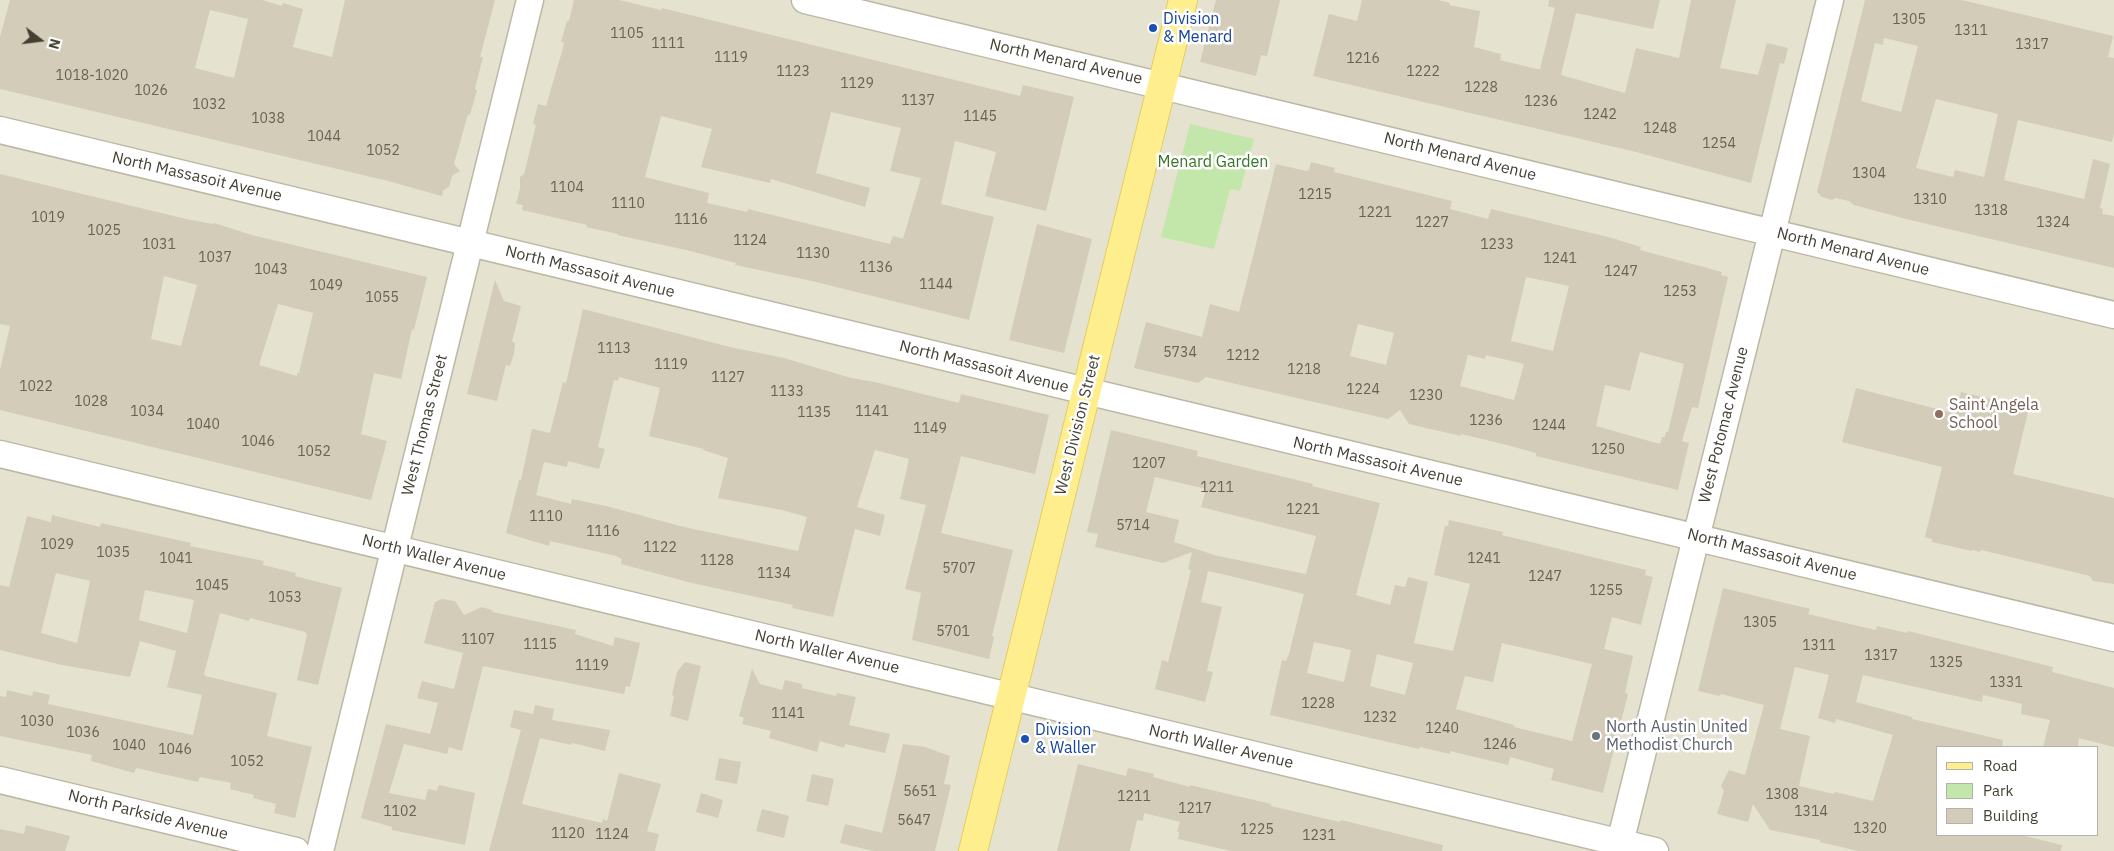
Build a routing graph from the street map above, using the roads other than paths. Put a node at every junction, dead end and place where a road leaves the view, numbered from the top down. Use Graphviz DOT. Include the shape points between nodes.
graph roads {
  1 [pos="530,0"];
  2 [pos="805,0"];
  3 [pos="1183,0"];
  4 [pos="1830,0"];
  5 [pos="1162,85"];
  6 [pos="0,130"];
  7 [pos="1772,233"];
  8 [pos="470,242"];
  9 [pos="2114,315"];
  10 [pos="1086,392"];
  11 [pos="0,454"];
  12 [pos="1696,537"];
  13 [pos="394,549"];
  14 [pos="2114,638"];
  15 [pos="1011,697"];
  16 [pos="0,780"];
  17 [pos="1619,847"];
  18 [pos="296,851"];
  19 [pos="320,851"];
  20 [pos="973,851"];
  21 [pos="1655,851"];
  1 -- 8 [label="street, West Thomas Street"];
  2 -- 5 [label="street, North Menard Avenue"];
  3 -- 5 [label="main road, West Division Street"];
  4 -- 7 [label="street, West Potomac Avenue"];
  5 -- 7 [label="street, North Menard Avenue"];
  5 -- 10 [label="main road, West Division Street"];
  6 -- 8 [label="street, North Massasoit Avenue"];
  7 -- 9 [label="street, North Menard Avenue"];
  7 -- 12 [label="street, West Potomac Avenue"];
  8 -- 10 [label="street, North Massasoit Avenue"];
  8 -- 13 [label="street, West Thomas Street"];
  10 -- 12 [label="street, North Massasoit Avenue"];
  10 -- 15 [label="main road, West Division Street"];
  11 -- 13 [label="street, North Waller Avenue"];
  12 -- 14 [label="street, North Massasoit Avenue"];
  12 -- 17 [label="street, West Potomac Avenue"];
  13 -- 15 [label="street, North Waller Avenue"];
  13 -- 19 [label="street, West Thomas Street"];
  15 -- 17 [label="street, North Waller Avenue"];
  15 -- 20 [label="main road, West Division Street"];
  16 -- 18 [label="street, North Parkside Avenue"];
  17 -- 21 [label="street, North Waller Avenue"];
}
